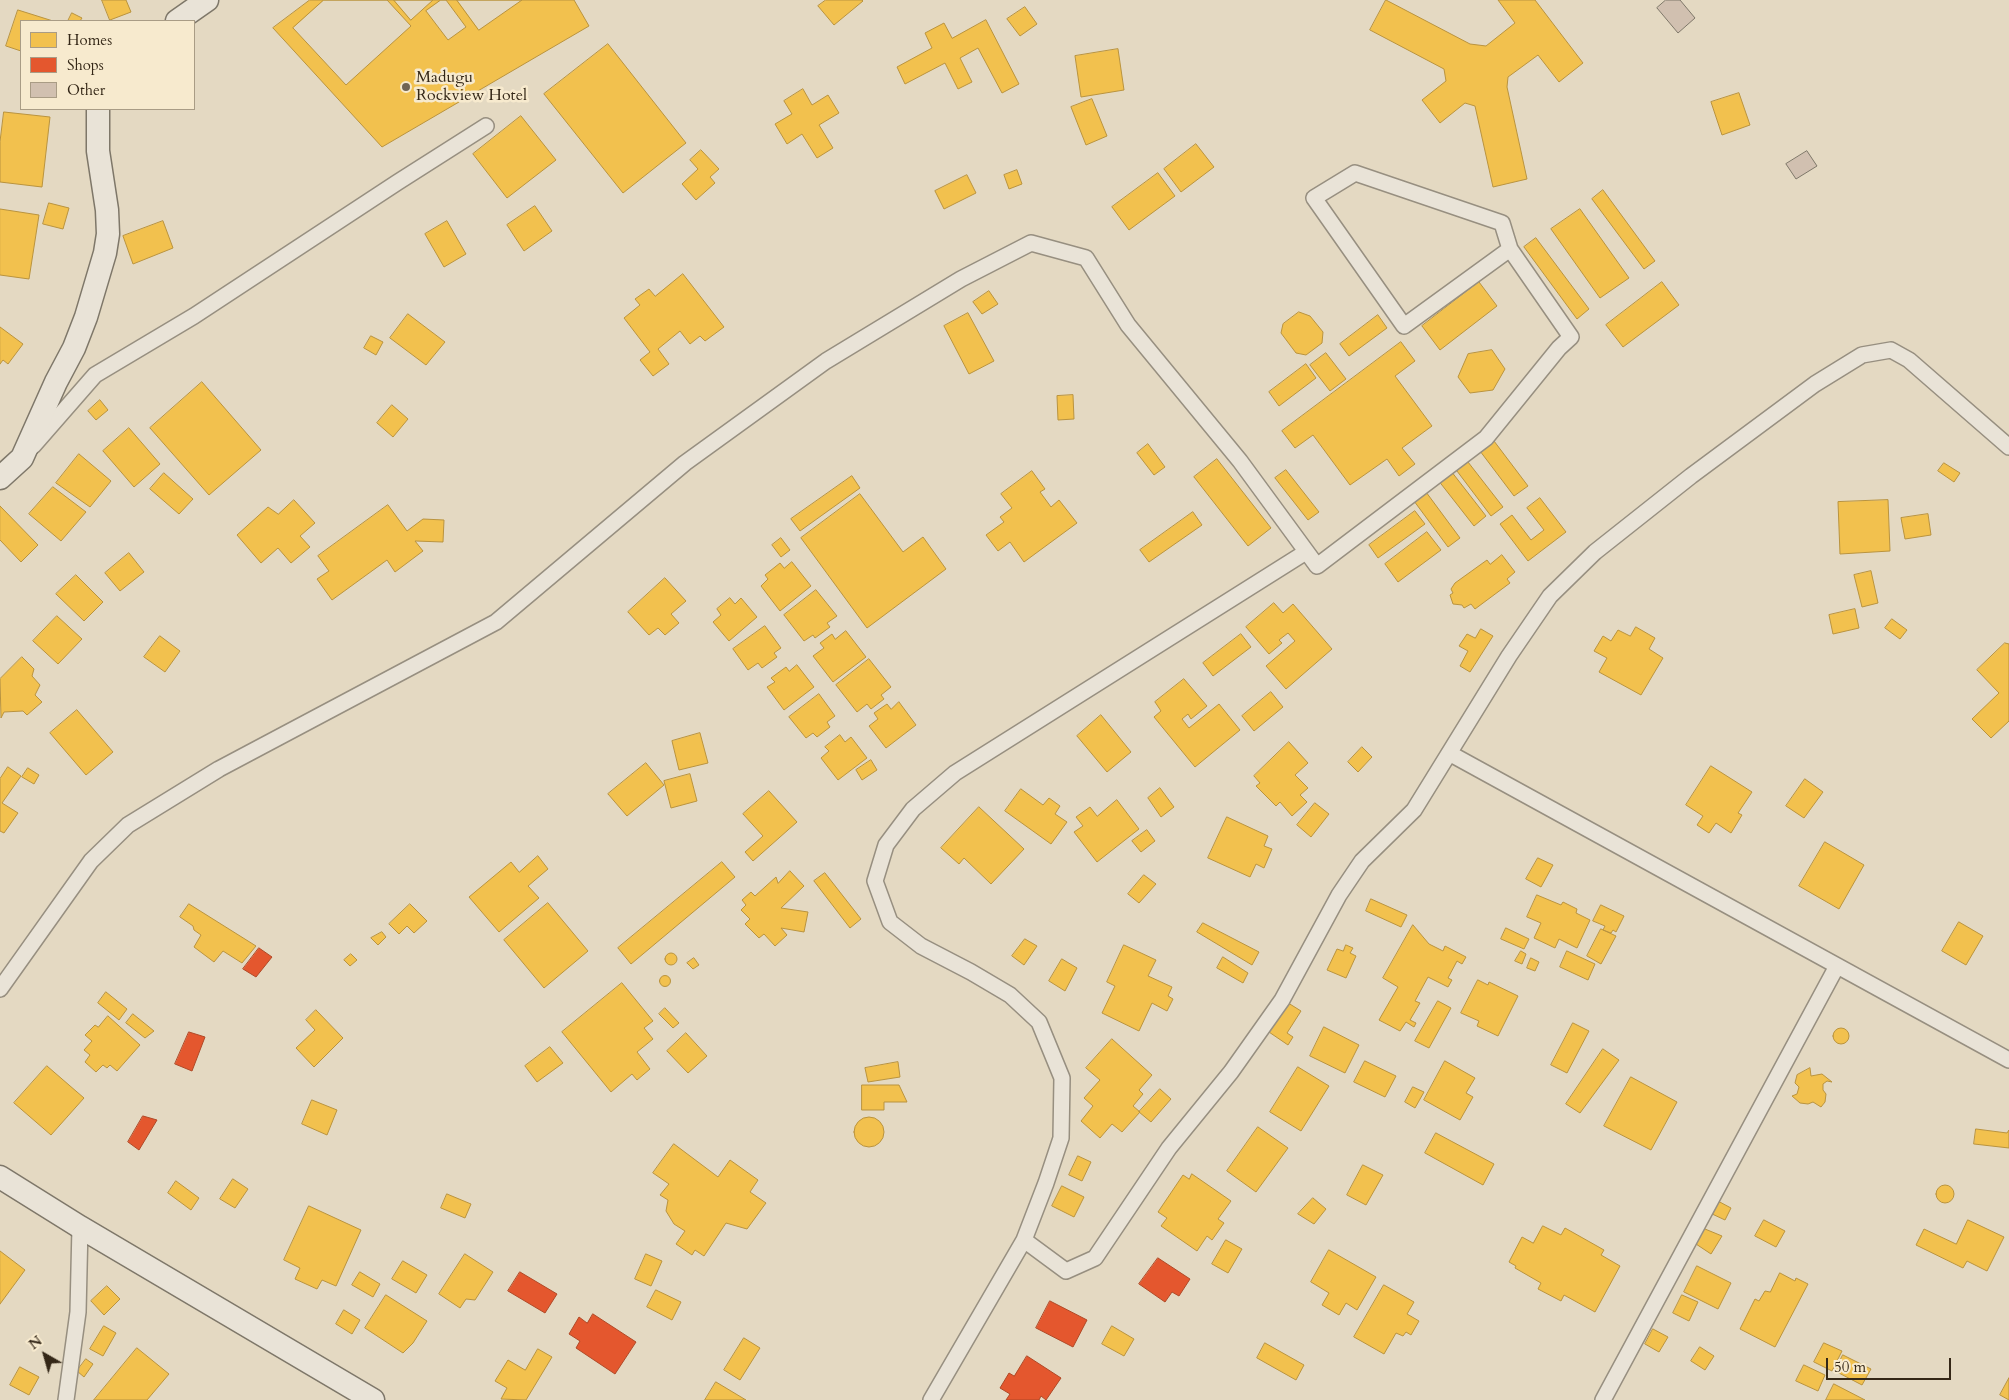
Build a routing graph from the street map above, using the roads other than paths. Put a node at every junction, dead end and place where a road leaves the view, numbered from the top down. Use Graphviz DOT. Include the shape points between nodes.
graph roads {
  1 [pos="207,0"];
  2 [pos="178,20"];
  3 [pos="98,110"];
  4 [pos="486,126"];
  5 [pos="1510,249"];
  6 [pos="2009,447"];
  7 [pos="22,458"];
  8 [pos="0,478"];
  9 [pos="1306,552"];
  10 [pos="1449,753"];
  11 [pos="1837,966"];
  12 [pos="0,988"];
  13 [pos="2009,1060"];
  14 [pos="0,1177"];
  15 [pos="80,1227"];
  16 [pos="1024,1240"];
  17 [pos="66,1400"];
  18 [pos="374,1400"];
  19 [pos="931,1400"];
  20 [pos="1603,1400"];
  1 -- 2 [label="street"];
  3 -- 7 [label="street" via="98,151 108,210 104,253 74,348"];
  4 -- 7 [label="street" via="194,316 95,375"];
  5 -- 5 [label="street" via="1404,326 1314,198 1355,173 1502,222"];
  5 -- 9 [label="street" via="1570,337 1486,438 1317,566"];
  6 -- 10 [label="street" via="1909,360 1891,350 1862,355 1816,384 1690,476 1582,564 1550,596"];
  7 -- 8 [label="street"];
  9 -- 12 [label="street" via="1240,461 1128,324 1086,258 1030,243 961,278 826,361 685,463 496,622 219,769 128,826 91,861"];
  9 -- 16 [label="street" via="955,773 912,809 886,845 875,881 890,922 922,946 1010,995 1039,1022 1062,1078 1061,1138"];
  10 -- 11 [label="street"];
  10 -- 16 [label="street" via="1414,810 1362,861 1339,895 1282,1000 1231,1072 1169,1148 1095,1258 1066,1270"];
  11 -- 13 [label="street"];
  11 -- 20 [label="street"];
  14 -- 15 [label="street"];
  15 -- 17 [label="street" via="78,1312"];
  15 -- 18 [label="street"];
  16 -- 19 [label="street"];
}
